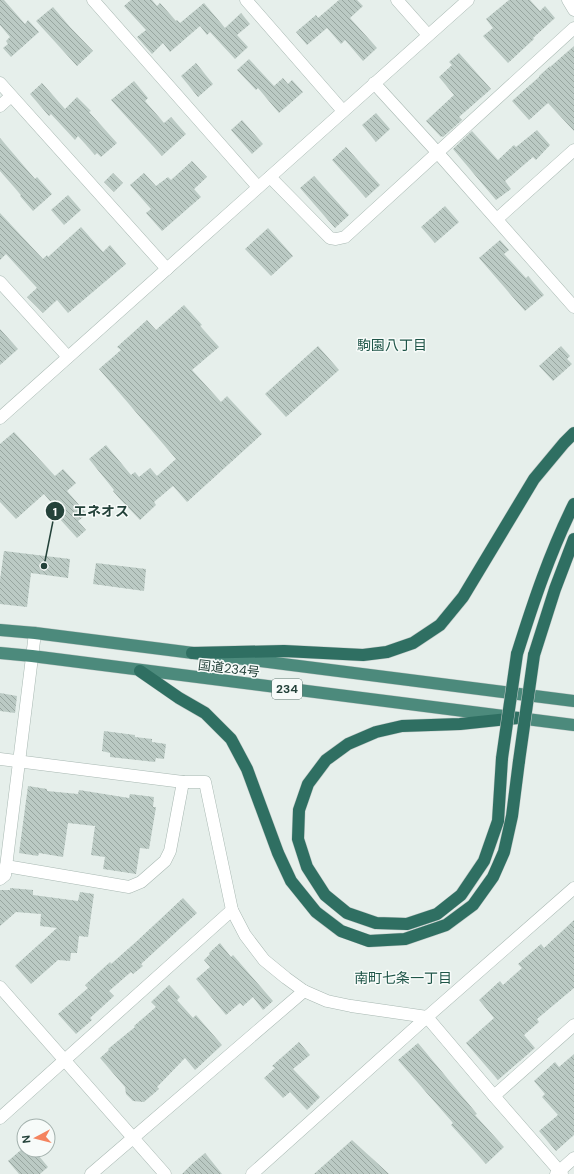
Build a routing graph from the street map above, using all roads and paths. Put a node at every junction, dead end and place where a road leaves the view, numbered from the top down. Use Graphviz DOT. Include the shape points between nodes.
graph roads {
  1 [pos="93,0"];
  2 [pos="246,0"];
  3 [pos="397,0"];
  4 [pos="468,0"];
  5 [pos="568,0"];
  6 [pos="574,10"];
  7 [pos="574,28"];
  8 [pos="428,35"];
  9 [pos="374,83"];
  10 [pos="0,84"];
  11 [pos="11,96"];
  12 [pos="0,106"];
  13 [pos="343,111"];
  14 [pos="574,150"];
  15 [pos="437,152"];
  16 [pos="270,177"];
  17 [pos="258,187"];
  18 [pos="497,219"];
  19 [pos="167,269"];
  20 [pos="0,282"];
  21 [pos="574,307"];
  22 [pos="68,357"];
  23 [pos="0,418"];
  24 [pos="574,432"];
  25 [pos="574,504"];
  26 [pos="574,539"];
  27 [pos="0,630"];
  28 [pos="35,633"];
  29 [pos="0,653"];
  30 [pos="192,653"];
  31 [pos="32,656"];
  32 [pos="140,670"];
  33 [pos="574,700"];
  34 [pos="518,718"];
  35 [pos="574,725"];
  36 [pos="0,759"];
  37 [pos="19,762"];
  38 [pos="183,782"];
  39 [pos="6,866"];
  40 [pos="0,879"];
  41 [pos="574,888"];
  42 [pos="232,910"];
  43 [pos="0,987"];
  44 [pos="304,991"];
  45 [pos="427,1017"];
  46 [pos="574,1025"];
  47 [pos="65,1060"];
  48 [pos="494,1096"];
  49 [pos="0,1118"];
  50 [pos="133,1138"];
  51 [pos="574,1158"];
  52 [pos="559,1173"];
  53 [pos="90,1174"];
  54 [pos="165,1174"];
  55 [pos="252,1174"];
  1 -- 17 [label="street"];
  2 -- 13 [label="street"];
  3 -- 8 [label="street"];
  4 -- 8 [label="street"];
  5 -- 6 [label="street"];
  7 -- 15 [label="street"];
  8 -- 9 [label="street"];
  9 -- 13 [label="street"];
  9 -- 15 [label="street"];
  10 -- 11 [label="street"];
  11 -- 12 [label="street"];
  11 -- 19 [label="street"];
  13 -- 16 [label="street"];
  14 -- 18 [label="street"];
  15 -- 16 [label="street" via="345,237 336,239 330,238"];
  15 -- 18 [label="street"];
  16 -- 17 [label="street"];
  17 -- 19 [label="street"];
  18 -- 21 [label="street"];
  19 -- 22 [label="street"];
  20 -- 22 [label="street"];
  22 -- 23 [label="street"];
  24 -- 30 [label="highway" via="534,479 463,597 440,625 412,643 387,652 363,655 284,651"];
  25 -- 34 [label="highway, bridge" via="564,522 539,586 516,654 502,758 498,821 484,861 461,895 437,914 408,924 376,923 347,913 325,895 307,867 298,839 299,810 308,784 326,760 348,744 376,732 402,726 460,724"];
  26 -- 32 [label="highway, bridge" via="534,655 512,816 504,852 493,877 473,905 446,925 405,939 369,941 341,931 316,912 291,881 278,854 247,769 231,738 205,713"];
  27 -- 28 [label="highway, 国道234号 / 234"];
  28 -- 30 [label="highway, 国道234号 / 234"];
  28 -- 31 [label="street"];
  29 -- 31 [label="highway, 国道234号 / 234"];
  30 -- 33 [label="highway, 国道234号 / 234"];
  31 -- 32 [label="highway, 国道234号 / 234"];
  31 -- 37 [label="street"];
  32 -- 34 [label="highway, 国道234号 / 234"];
  34 -- 35 [label="highway, 国道234号 / 234"];
  36 -- 37 [label="street"];
  37 -- 38 [label="street"];
  37 -- 39 [label="street"];
  38 -- 39 [label="street" via="170,851 165,861 141,882 129,887"];
  38 -- 42 [label="street" via="205,782"];
  39 -- 40 [label="street" via="5,874"];
  41 -- 45 [label="street"];
  42 -- 44 [label="street" via="245,935 264,960"];
  42 -- 47 [label="street"];
  43 -- 47 [label="street"];
  44 -- 45 [label="street" via="327,1001 345,1005"];
  44 -- 50 [label="street"];
  45 -- 48 [label="street"];
  45 -- 55 [label="street"];
  46 -- 48 [label="street"];
  47 -- 49 [label="street"];
  47 -- 50 [label="street"];
  48 -- 52 [label="street"];
  50 -- 53 [label="street"];
  50 -- 54 [label="street"];
  51 -- 52 [label="street"];
}
